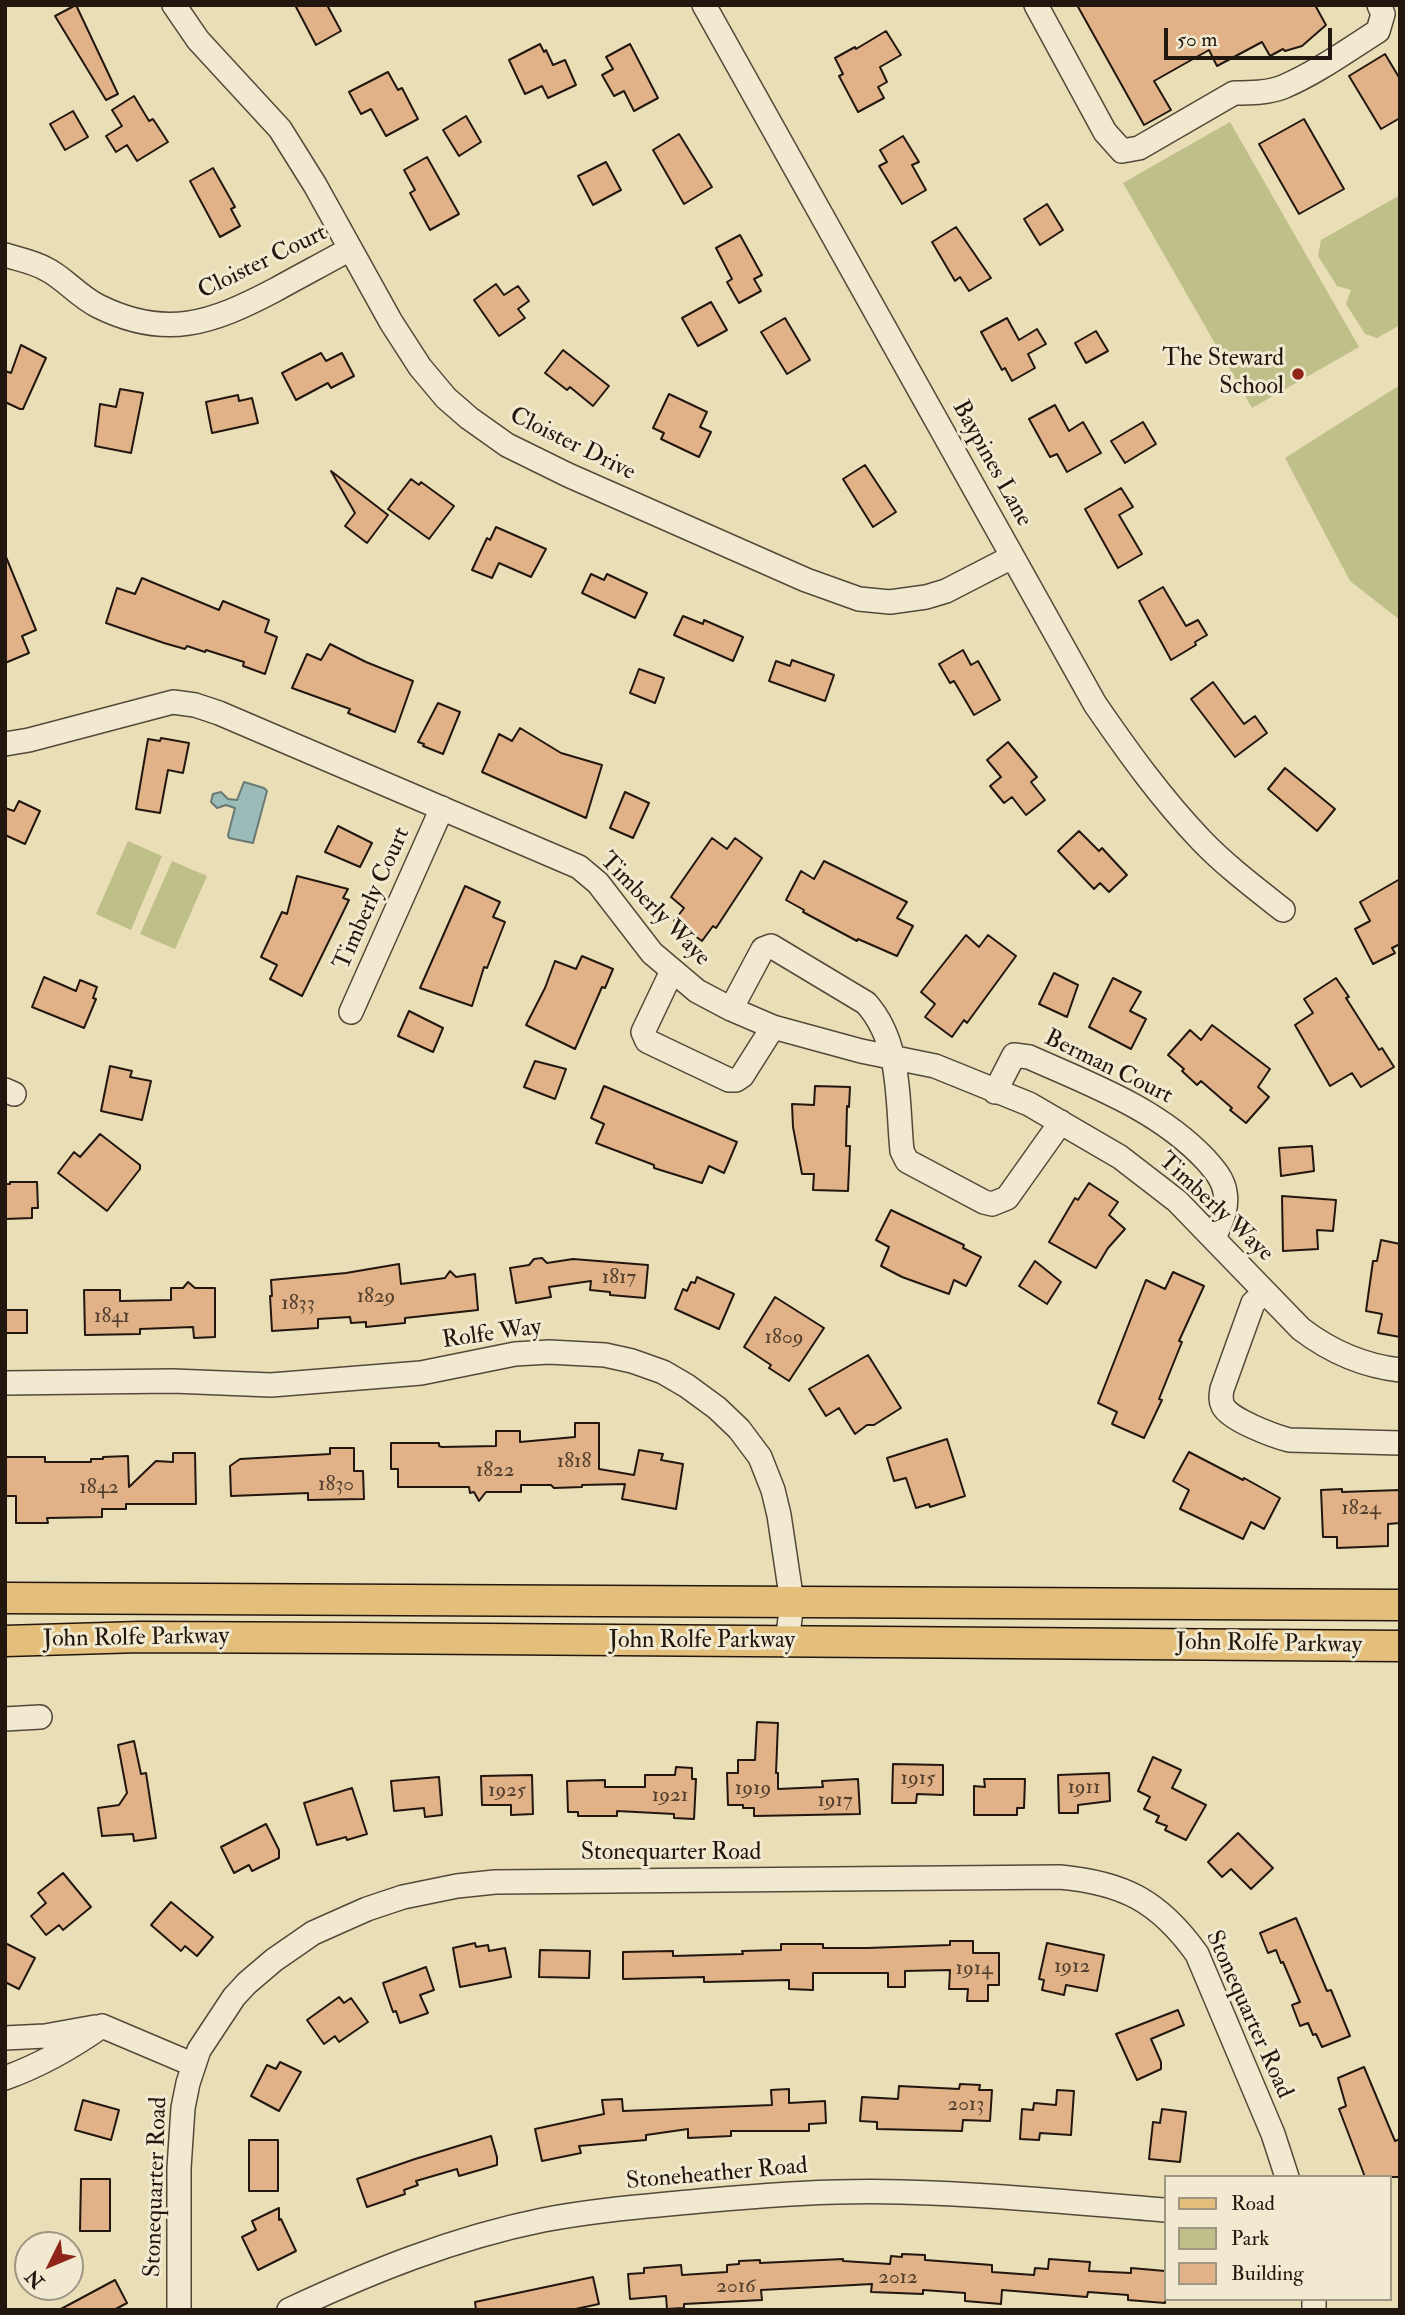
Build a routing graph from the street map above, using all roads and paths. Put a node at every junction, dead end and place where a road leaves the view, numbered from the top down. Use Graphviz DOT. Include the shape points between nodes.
graph roads {
  1 [pos="174,5"];
  2 [pos="704,5"];
  3 [pos="1036,5"];
  4 [pos="1379,5"];
  5 [pos="350,249"];
  6 [pos="5,255"];
  7 [pos="1012,557"];
  8 [pos="5,744"];
  9 [pos="442,808"];
  10 [pos="1283,911"];
  11 [pos="671,971"];
  12 [pos="731,1009"];
  13 [pos="351,1012"];
  14 [pos="773,1027"];
  15 [pos="894,1058"];
  16 [pos="995,1092"];
  17 [pos="1061,1122"];
  18 [pos="1213,1238"];
  19 [pos="1265,1292"];
  20 [pos="1400,1370"];
  21 [pos="5,1383"];
  22 [pos="1400,1443"];
  23 [pos="5,1598"];
  24 [pos="792,1602"];
  25 [pos="1400,1605"];
  26 [pos="5,1641"];
  27 [pos="787,1643"];
  28 [pos="1400,1646"];
  29 [pos="40,1717"];
  30 [pos="5,1719"];
  31 [pos="102,2026"];
  32 [pos="5,2038"];
  33 [pos="194,2064"];
  34 [pos="5,2078"];
  35 [pos="1286,2175"];
  36 [pos="1164,2210"];
  37 [pos="179,2310"];
  38 [pos="289,2310"];
  1 -- 5 [label="street, Cloister Drive" via="198,40 280,129"];
  2 -- 7 [label="street, Baypines Lane"];
  3 -- 4 [label="street" via="1105,132 1122,150 1139,148 1234,93 1281,88 1327,63 1378,31 1383,14"];
  5 -- 6 [label="street, Cloister Court" via="240,308 202,322 173,325 121,316 96,305 47,269"];
  5 -- 7 [label="street, Cloister Drive" via="405,344 446,398 507,445 568,475 859,599 890,602 926,597"];
  7 -- 10 [label="street, Baypines Lane" via="1131,758 1201,840"];
  8 -- 9 [label="street, Timberly Waye" via="173,702 195,705"];
  9 -- 11 [label="street, Timberly Waye" via="579,867 598,883"];
  9 -- 13 [label="street, Timberly Court"];
  11 -- 12 [label="street, Timberly Waye" via="696,991"];
  11 -- 14 [label="street" via="643,1032 647,1041 736,1080"];
  12 -- 14 [label="street, Timberly Waye"];
  12 -- 15 [label="street" via="764,949 771,946 866,1003 887,1034"];
  14 -- 15 [label="street, Timberly Waye"];
  15 -- 16 [label="street, Timberly Waye" via="935,1066"];
  15 -- 17 [label="street" via="902,1152 907,1161 984,1202 1007,1198"];
  16 -- 17 [label="street, Timberly Waye"];
  16 -- 18 [label="street, Berman Court" via="1014,1055 1029,1057 1132,1104 1164,1124 1193,1146 1225,1189 1225,1215"];
  17 -- 18 [label="street, Timberly Waye" via="1120,1157 1177,1201"];
  18 -- 19 [label="street, Timberly Waye"];
  19 -- 20 [label="street, Timberly Waye" via="1319,1342 1378,1367"];
  19 -- 22 [label="street" via="1253,1303 1222,1389 1228,1413 1289,1440"];
  21 -- 24 [label="street, Rolfe Way" via="271,1385 421,1373 515,1354 549,1352 632,1361 663,1372 717,1408 760,1457 774,1490"];
  23 -- 24 [label="main road, John Rolfe Parkway"];
  24 -- 25 [label="main road, John Rolfe Parkway"];
  24 -- 27 [label="street, Rolfe Way"];
  26 -- 27 [label="main road, John Rolfe Parkway" via="153,1637"];
  27 -- 28 [label="main road, John Rolfe Parkway"];
  29 -- 30 [label="street"];
  31 -- 32 [label="street"];
  31 -- 33 [label="street"];
  31 -- 34 [label="street" via="37,2067"];
  33 -- 35 [label="street, Stonequarter Road" via="234,1997 274,1960 313,1934 403,1897 457,1886 564,1881 1081,1879 1108,1884 1140,1898 1179,1929 1197,1954"];
  33 -- 37 [label="street, Stonequarter Road" via="183,2108 180,2156"];
  36 -- 38 [label="street, Stoneheather Road" via="978,2195 863,2192 633,2207 542,2221 441,2247"];
}
